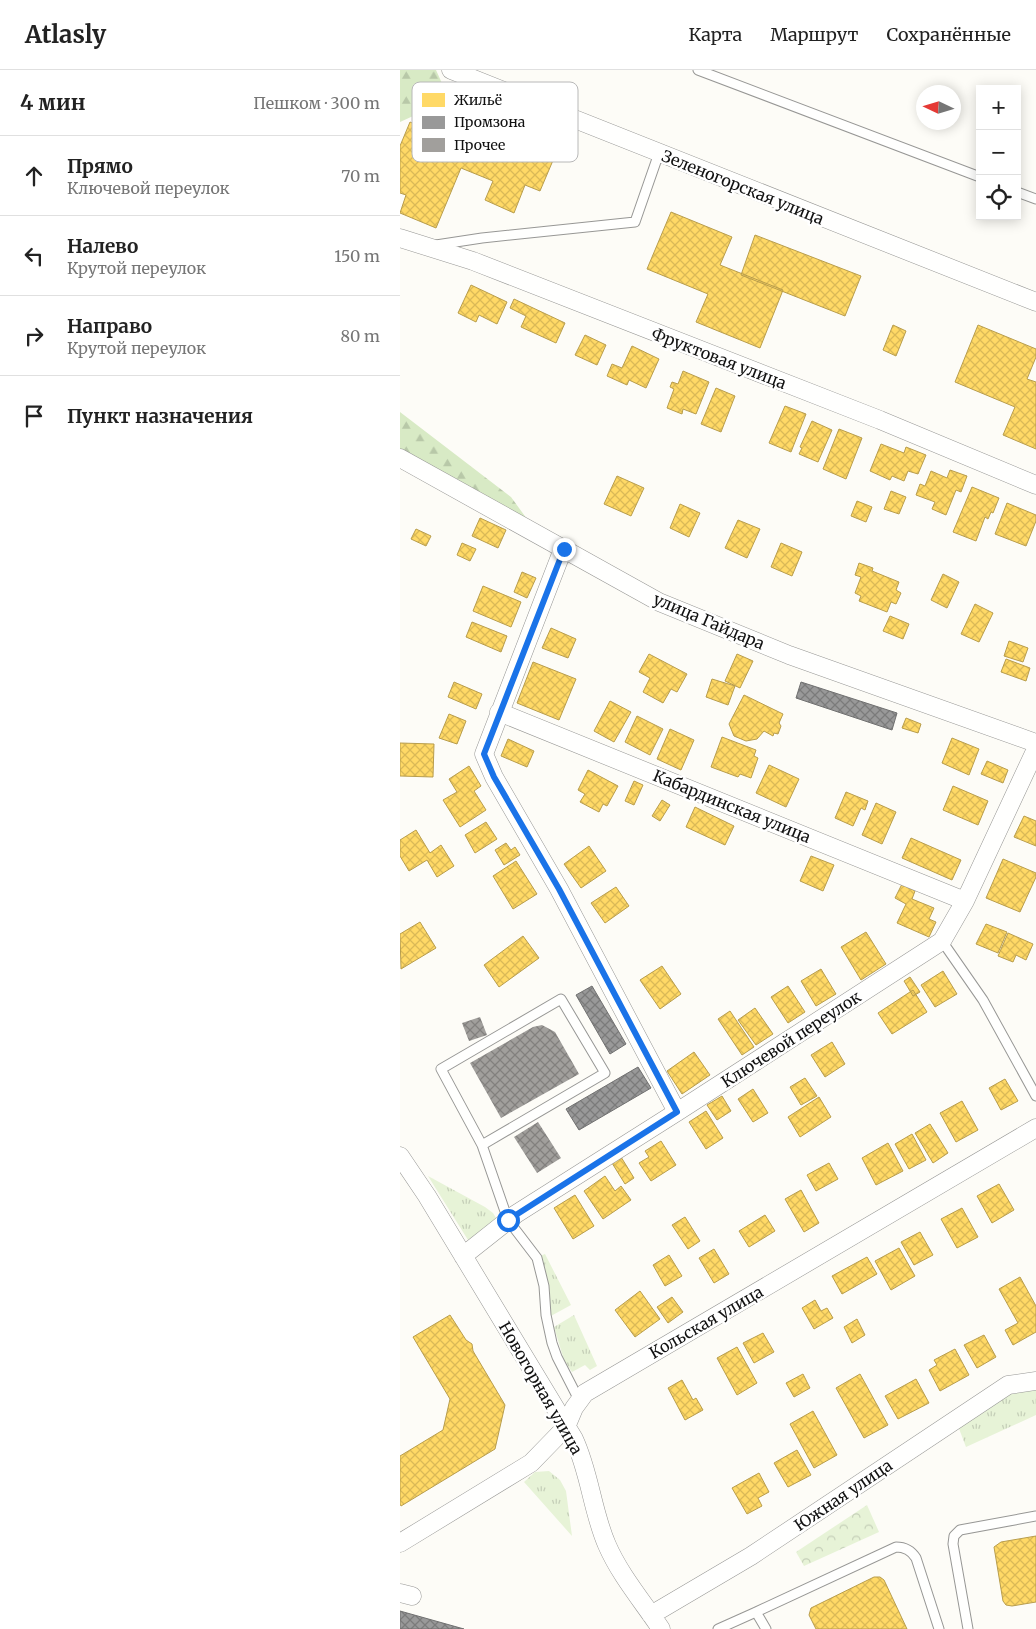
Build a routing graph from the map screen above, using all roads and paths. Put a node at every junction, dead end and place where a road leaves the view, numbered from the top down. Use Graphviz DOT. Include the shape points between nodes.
graph roads {
  1 [pos="451,70"];
  2 [pos="698,70"];
  3 [pos="481,82"];
  4 [pos="578,121"];
  5 [pos="659,153"];
  6 [pos="976,175"];
  7 [pos="1021,193"];
  8 [pos="1036,199"];
  9 [pos="400,230"];
  10 [pos="400,238"];
  11 [pos="426,246"];
  12 [pos="1036,302"];
  13 [pos="400,458"];
  14 [pos="1036,485"];
  15 [pos="564,549"];
  16 [pos="499,712"];
  17 [pos="1036,743"];
  18 [pos="1036,749"];
  19 [pos="964,901"];
  20 [pos="942,941"];
  21 [pos="1036,1096"];
  22 [pos="677,1112"];
  23 [pos="1036,1128"];
  24 [pos="482,1145"];
  25 [pos="403,1167"];
  26 [pos="508,1220"];
  27 [pos="463,1256"];
  28 [pos="1036,1381"];
  29 [pos="582,1396"];
  30 [pos="566,1427"];
  31 [pos="1036,1516"];
  32 [pos="400,1544"];
  33 [pos="756,1612"];
  34 [pos="656,1622"];
  35 [pos="718,1629"];
  36 [pos="766,1629"];
  37 [pos="938,1629"];
  38 [pos="968,1629"];
  1 -- 3 [label="street, Зеленогорская улица"];
  2 -- 6 [label="lane"];
  4 -- 5 [label="street, Зеленогорская улица"];
  5 -- 11 [label="lane" via="635,222"];
  5 -- 12 [label="street, Зеленогорская улица"];
  7 -- 8 [label="lane"];
  9 -- 11 [label="lane"];
  10 -- 11 [label="street, Фруктовая улица"];
  11 -- 14 [label="street, Фруктовая улица" via="880,420"];
  13 -- 15 [label="street, улица Гайдара"];
  15 -- 16 [label="street"];
  15 -- 17 [label="street, улица Гайдара" via="659,602 780,652"];
  16 -- 19 [label="street, Кабардинская улица"];
  16 -- 22 [label="street" via="484,754 494,777 559,889"];
  18 -- 19 [label="street, Ключевой переулок"];
  19 -- 20 [label="street, Ключевой переулок"];
  20 -- 21 [label="lane" via="983,1000"];
  20 -- 22 [label="street, Ключевой переулок"];
  22 -- 26 [label="street, Ключевой переулок"];
  23 -- 29 [label="street, Кольская улица"];
  24 -- 24 [label="lane" via="605,1074 562,999 441,1069"];
  24 -- 26 [label="lane"];
  25 -- 27 [label="street, Новогорная улица"];
  26 -- 27 [label="street, Ключевой переулок"];
  26 -- 29 [label="lane" via="537,1258 552,1343 557,1357"];
  27 -- 30 [label="street, Новогорная улица"];
  28 -- 34 [label="street, Южная улица" via="1008,1386"];
  29 -- 30 [label="street"];
  30 -- 32 [label="street" via="531,1463"];
  30 -- 34 [label="street, Новогорная улица" via="584,1465 597,1516 615,1562"];
  31 -- 38 [label="lane" via="960,1530 954,1536"];
  33 -- 35 [label="lane"];
  33 -- 36 [label="lane"];
  33 -- 37 [label="lane" via="902,1547 916,1558"];
}
